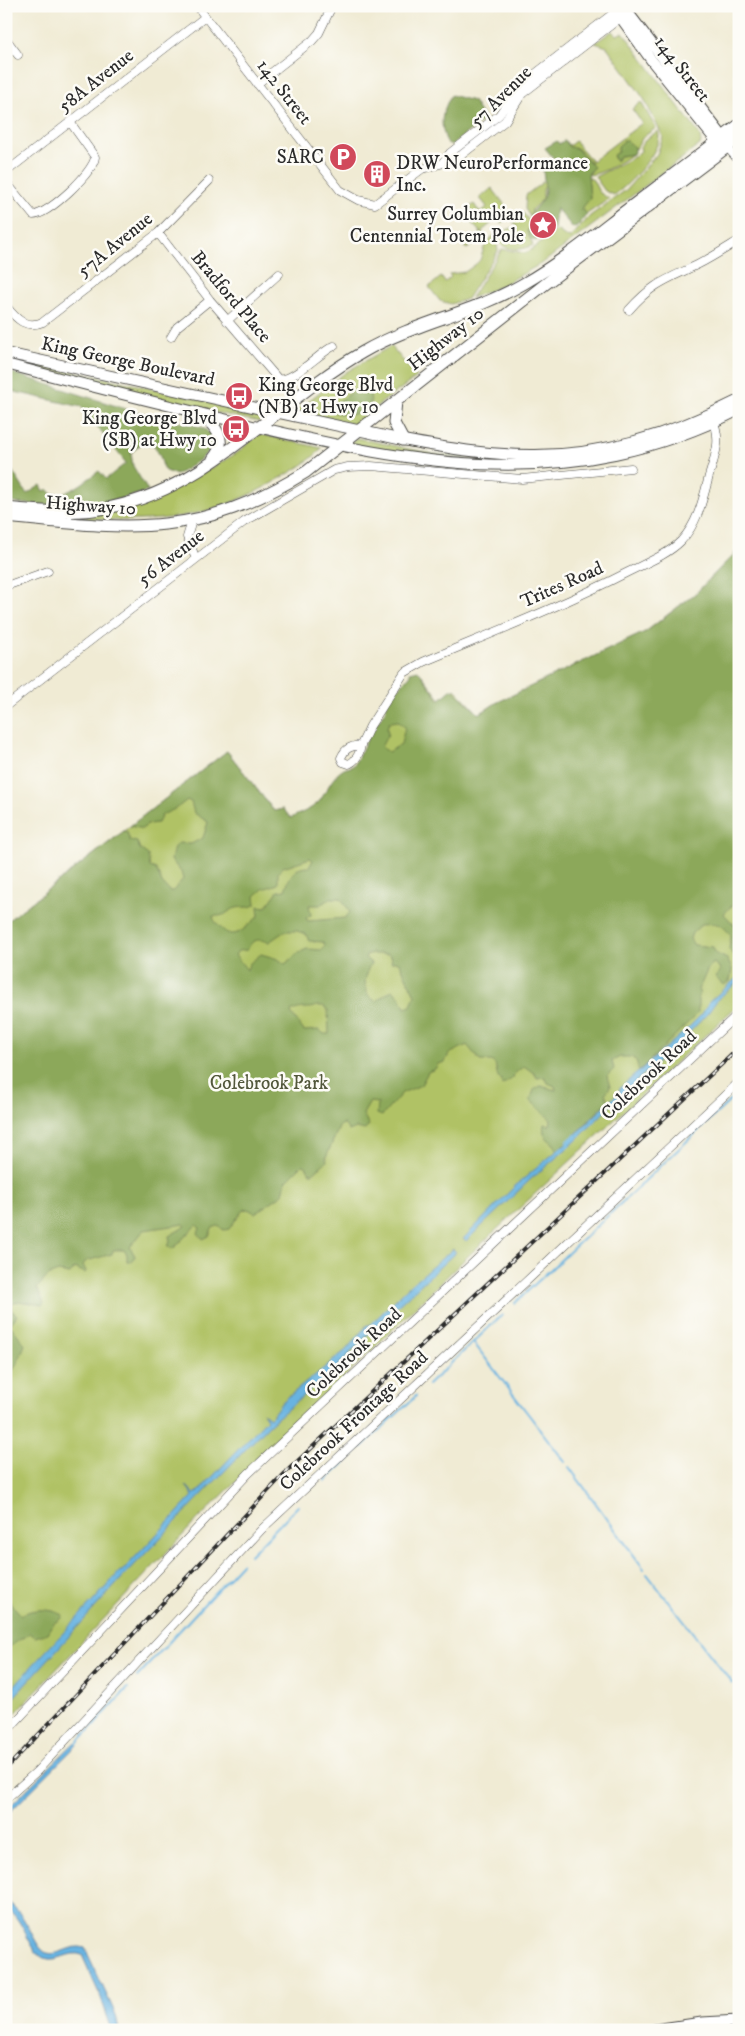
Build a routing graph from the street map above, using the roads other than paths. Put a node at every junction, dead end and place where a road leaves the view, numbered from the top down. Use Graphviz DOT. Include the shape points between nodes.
graph roads {
  1 [pos="197,6"];
  2 [pos="332,6"];
  3 [pos="621,10"];
  4 [pos="206,17"];
  5 [pos="6,39"];
  6 [pos="18,55"];
  7 [pos="257,84"];
  8 [pos="70,122"];
  9 [pos="739,125"];
  10 [pos="739,138"];
  11 [pos="722,142"];
  12 [pos="739,161"];
  13 [pos="6,172"];
  14 [pos="6,182"];
  15 [pos="208,182"];
  16 [pos="375,204"];
  17 [pos="158,233"];
  18 [pos="739,241"];
  19 [pos="279,274"];
  20 [pos="210,300"];
  21 [pos="6,306"];
  22 [pos="629,310"];
  23 [pos="227,321"];
  24 [pos="171,337"];
  25 [pos="334,346"];
  26 [pos="6,353"];
  27 [pos="6,364"];
  28 [pos="739,400"];
  29 [pos="396,401"];
  30 [pos="739,410"];
  31 [pos="280,411"];
  32 [pos="200,414"];
  33 [pos="713,418"];
  34 [pos="258,428"];
  35 [pos="359,430"];
  36 [pos="403,440"];
  37 [pos="339,446"];
  38 [pos="208,465"];
  39 [pos="530,465"];
  40 [pos="631,468"];
  41 [pos="530,479"];
  42 [pos="6,508"];
  43 [pos="6,517"];
  44 [pos="190,526"];
  45 [pos="196,559"];
  46 [pos="48,571"];
  47 [pos="6,586"];
  48 [pos="6,706"];
  49 [pos="361,745"];
  50 [pos="739,1013"];
  51 [pos="739,1082"];
  52 [pos="6,1732"];
  53 [pos="6,1799"];
  54 [pos="739,2020"];
  55 [pos="655,2030"];
  1 -- 4 [label="street, 142 Street"];
  2 -- 7 [label="street" via="312,42"];
  3 -- 11 [label="main road, 144 Street" via="652,61"];
  3 -- 16 [label="street, 57 Avenue" via="517,88 499,114 442,163 422,169"];
  4 -- 7 [label="street, 142 Street"];
  4 -- 8 [label="street, 58A Avenue"];
  5 -- 6 [label="street"];
  7 -- 16 [label="street, 142 Street" via="340,190 358,200"];
  8 -- 13 [label="street, 58A Avenue"];
  8 -- 14 [label="street" via="94,153 95,161 75,186 37,215 30,213"];
  9 -- 11 [label="highway, Highway 10"];
  10 -- 11 [label="highway, Highway 10"];
  11 -- 12 [label="street, 144 Street"];
  11 -- 29 [label="highway, Highway 10"];
  11 -- 31 [label="highway, Highway 10" via="529,281 492,300 396,335 369,349"];
  15 -- 17 [label="street, 57A Avenue"];
  17 -- 20 [label="street, Bradford Place"];
  17 -- 21 [label="street, 57A Avenue" via="44,322 35,325 20,322"];
  18 -- 22 [label="street" via="698,265 663,280 642,295"];
  19 -- 23 [label="street"];
  20 -- 23 [label="street, Bradford Place"];
  20 -- 24 [label="street" via="176,327"];
  23 -- 25 [label="street, Bradford Place" via="281,380 289,378"];
  26 -- 31 [label="main road, King George Boulevard"];
  27 -- 32 [label="main road, King George Boulevard"];
  28 -- 33 [label="main road, King George Boulevard"];
  29 -- 35 [label="highway, Highway 10"];
  29 -- 36 [label="highway" via="394,423"];
  30 -- 33 [label="main road, King George Boulevard"];
  31 -- 34 [label="highway, Highway 10"];
  31 -- 35 [label="main road, King George Boulevard"];
  32 -- 34 [label="main road, King George Boulevard"];
  32 -- 38 [label="highway" via="218,428 220,436 220,446"];
  33 -- 36 [label="main road, King George Boulevard" via="639,439 564,454 480,452"];
  33 -- 39 [label="main road, King George Boulevard" via="649,446 619,454"];
  33 -- 49 [label="street, Trites Road" via="719,434 715,458 692,527 679,542 658,557 602,586 404,672"];
  34 -- 37 [label="main road, King George Boulevard"];
  34 -- 38 [label="highway, Highway 10"];
  35 -- 36 [label="main road, King George Boulevard"];
  35 -- 37 [label="highway, Highway 10"];
  37 -- 39 [label="main road, King George Boulevard" via="443,463"];
  37 -- 44 [label="highway, Highway 10" via="276,490"];
  38 -- 42 [label="highway, Highway 10" via="166,490 111,508 51,512"];
  39 -- 41 [label="street"];
  40 -- 41 [label="street, 56 Avenue"];
  41 -- 45 [label="street, 56 Avenue" via="348,466 334,470 244,522"];
  43 -- 44 [label="highway, Highway 10" via="131,527"];
  44 -- 45 [label="street" via="187,537"];
  45 -- 48 [label="street, 56 Avenue"];
  46 -- 47 [label="street"];
  50 -- 52 [label="street, Colebrook Road" via="248,1474"];
  51 -- 53 [label="street, Colebrook Frontage Road" via="262,1529 37,1771"];
  54 -- 55 [label="highway"];
}
